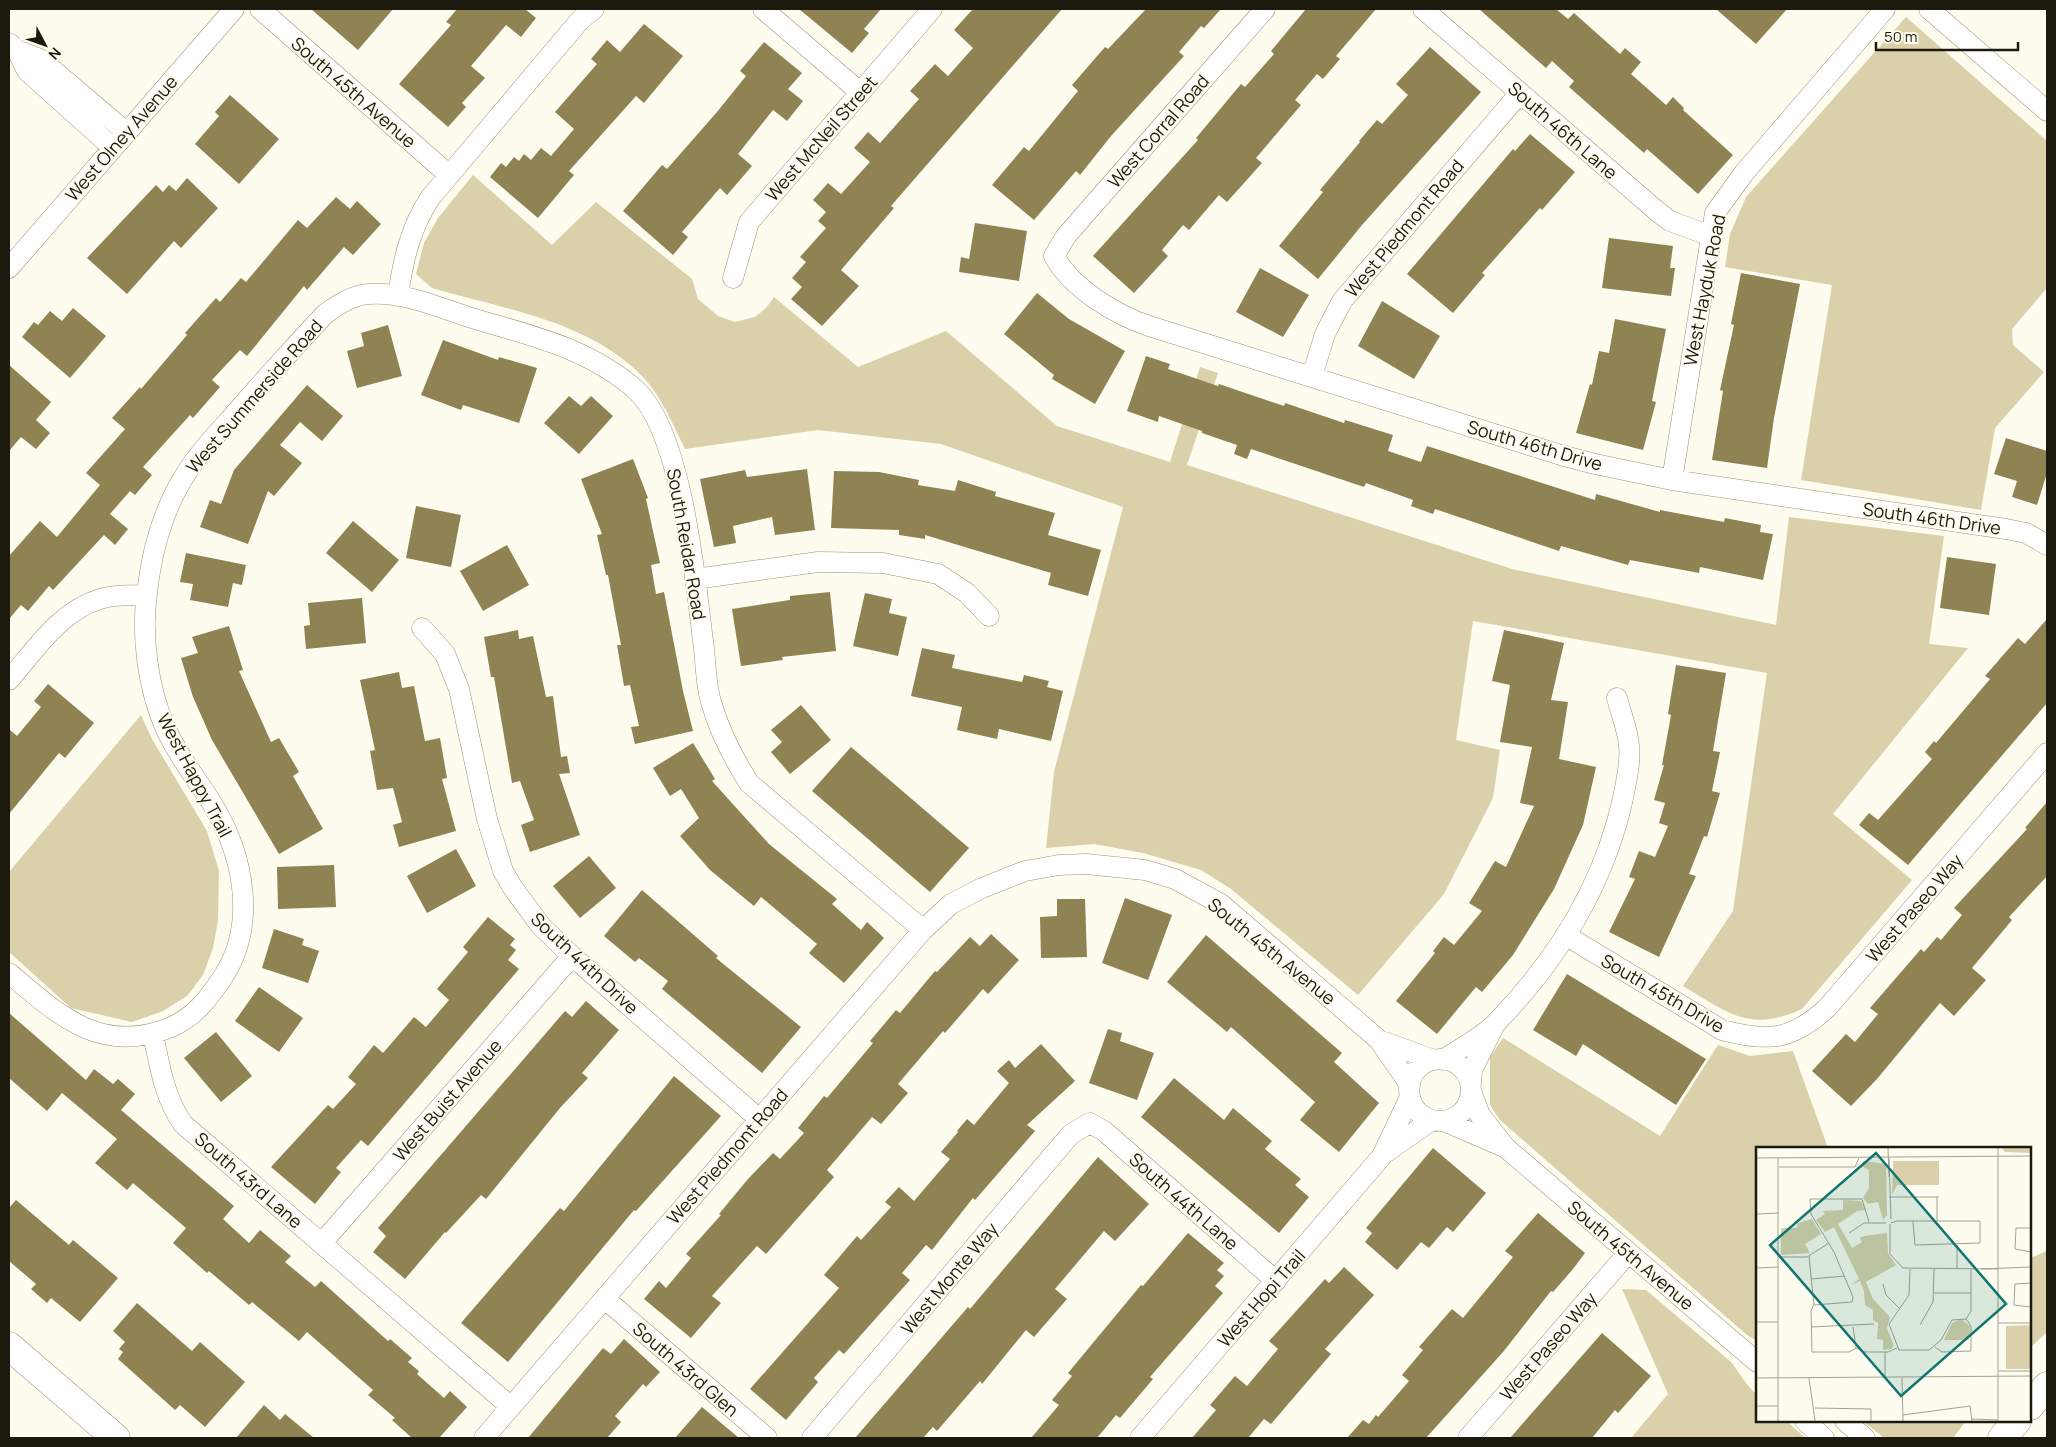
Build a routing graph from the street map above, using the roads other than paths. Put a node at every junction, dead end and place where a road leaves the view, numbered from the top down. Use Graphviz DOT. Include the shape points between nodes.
graph roads {
  1 [pos="234,9"];
  2 [pos="260,9"];
  3 [pos="594,9"];
  4 [pos="763,9"];
  5 [pos="932,9"];
  6 [pos="1265,9"];
  7 [pos="1424,9"];
  8 [pos="1885,9"];
  9 [pos="1929,9"];
  10 [pos="13,47"];
  11 [pos="65,92"];
  12 [pos="860,92"];
  13 [pos="1520,93"];
  14 [pos="2047,112"];
  15 [pos="126,132"];
  16 [pos="113,148"];
  17 [pos="449,175"];
  18 [pos="1711,236"];
  19 [pos="1054,256"];
  20 [pos="9,268"];
  21 [pos="733,278"];
  22 [pos="398,296"];
  23 [pos="344,301"];
  24 [pos="1312,376"];
  25 [pos="1672,480"];
  26 [pos="2047,545"];
  27 [pos="695,579"];
  28 [pos="146,596"];
  29 [pos="989,616"];
  30 [pos="422,628"];
  31 [pos="9,680"];
  32 [pos="1617,698"];
  33 [pos="2047,753"];
  34 [pos="982,888"];
  35 [pos="923,930"];
  36 [pos="1567,936"];
  37 [pos="572,956"];
  38 [pos="9,973"];
  39 [pos="1495,1024"];
  40 [pos="154,1035"];
  41 [pos="1765,1038"];
  42 [pos="1379,1040"];
  43 [pos="1439,1060"];
  44 [pos="1471,1088"];
  45 [pos="1410,1091"];
  46 [pos="758,1118"];
  47 [pos="1438,1120"];
  48 [pos="1090,1123"];
  49 [pos="1506,1148"];
  50 [pos="1382,1156"];
  51 [pos="322,1243"];
  52 [pos="1628,1253"];
  53 [pos="1276,1281"];
  54 [pos="605,1299"];
  55 [pos="9,1346"];
  56 [pos="1756,1361"];
  57 [pos="2047,1386"];
  58 [pos="2031,1405"];
  59 [pos="511,1407"];
  60 [pos="1806,1422"];
  61 [pos="1846,1422"];
  62 [pos="2016,1422"];
  63 [pos="116,1438"];
  64 [pos="484,1438"];
  65 [pos="767,1438"];
  66 [pos="812,1438"];
  67 [pos="1140,1438"];
  68 [pos="1468,1438"];
  69 [pos="1824,1438"];
  70 [pos="1865,1438"];
  71 [pos="2002,1438"];
  1 -- 15 [label="street, West Olney Avenue"];
  2 -- 17 [label="street, South 45th Avenue"];
  3 -- 17 [label="street" via="581,19"];
  4 -- 12 [label="street"];
  5 -- 12 [label="street, West McNeil Street"];
  6 -- 19 [label="street, West Corral Road" via="1066,236"];
  7 -- 13 [label="street, South 46th Lane"];
  8 -- 18 [label="street, West Hayduk Road" via="1730,190 1715,213"];
  9 -- 14 [label="street"];
  10 -- 11 [label="street" via="40,59"];
  11 -- 15 [label="street"];
  11 -- 16 [label="street"];
  12 -- 21 [label="street, West McNeil Street" via="749,222"];
  13 -- 18 [label="street, South 46th Lane" via="1670,221"];
  13 -- 24 [label="street, West Piedmont Road" via="1342,301 1325,334"];
  15 -- 16 [label="street, West Olney Avenue"];
  16 -- 20 [label="street, West Olney Avenue"];
  17 -- 22 [label="street" via="417,218 403,261"];
  18 -- 25 [label="street, West Hayduk Road"];
  19 -- 24 [label="street, South 46th Drive" via="1061,269 1095,298 1133,320"];
  22 -- 23 [label="street, South Reidar Road" via="369,294"];
  22 -- 27 [label="street, South Reidar Road" via="566,347 590,358 638,392 657,421 668,446"];
  23 -- 28 [label="street, West Summerside Road" via="325,314 191,466 177,488 161,526"];
  24 -- 25 [label="street, South 46th Drive" via="1564,456"];
  25 -- 26 [label="street, South 46th Drive" via="2006,529 2026,534"];
  27 -- 29 [label="street" via="818,562 883,562 938,574 966,593"];
  27 -- 35 [label="street, South Reidar Road" via="711,704 730,752 749,783"];
  28 -- 31 [label="street" via="101,598 78,608 60,623"];
  28 -- 40 [label="street, West Happy Trail" via="145,631 155,695 165,727 215,808 235,852 242,885 243,914 240,942 230,967 213,991 196,1013"];
  30 -- 37 [label="street, South 44th Drive" via="445,654 459,689 487,819 503,871 541,926"];
  32 -- 36 [label="street, West Hopi Trail" via="1630,746 1620,813 1592,890"];
  33 -- 41 [label="street, West Paseo Way" via="1827,1008 1792,1034"];
  34 -- 35 [label="street, West Piedmont Road" via="950,904"];
  34 -- 42 [label="street, South 45th Avenue" via="1025,871 1059,865 1086,864 1145,870 1175,879 1221,904"];
  35 -- 46 [label="street, West Piedmont Road"];
  36 -- 39 [label="street, West Hopi Trail"];
  36 -- 41 [label="street, South 45th Drive" via="1722,1030"];
  37 -- 46 [label="street, South 44th Drive"];
  37 -- 51 [label="street, West Buist Avenue"];
  38 -- 40 [label="street" via="63,1018 101,1035 124,1039"];
  39 -- 43 [label="street, West Hopi Trail"];
  39 -- 44 [label="street, West Hopi Trail" via="1472,1070"];
  40 -- 51 [label="street, South 43rd Lane" via="165,1090 183,1124"];
  42 -- 43 [label="street, South 45th Avenue"];
  42 -- 45 [label="street, South 45th Avenue"];
  43 -- 44 [label="street" via="1461,1067"];
  43 -- 45 [label="street, West Hopi Trail" via="1418,1069"];
  44 -- 47 [label="street, West Hopi Trail" via="1468,1105 1458,1116"];
  44 -- 49 [label="street, South 45th Avenue" via="1480,1115"];
  45 -- 47 [label="street" via="1418,1112"];
  45 -- 50 [label="street, West Hopi Trail"];
  46 -- 54 [label="street, West Piedmont Road"];
  47 -- 49 [label="street, South 45th Avenue"];
  47 -- 50 [label="street, West Hopi Trail"];
  48 -- 53 [label="street, South 44th Lane" via="1104,1131"];
  48 -- 66 [label="street, West Monte Way" via="1071,1134"];
  49 -- 52 [label="street, South 45th Avenue"];
  50 -- 53 [label="street, West Hopi Trail"];
  51 -- 59 [label="street, South 43rd Lane"];
  52 -- 56 [label="street, South 45th Avenue"];
  52 -- 68 [label="street, West Paseo Way"];
  53 -- 67 [label="street, West Hopi Trail"];
  54 -- 59 [label="street, West Piedmont Road"];
  54 -- 65 [label="street, South 43rd Glen"];
  55 -- 63 [label="street"];
  57 -- 58 [label="street"];
  59 -- 64 [label="street, West Piedmont Road"];
  60 -- 69 [label="street"];
  61 -- 70 [label="street"];
  62 -- 71 [label="street"];
}
